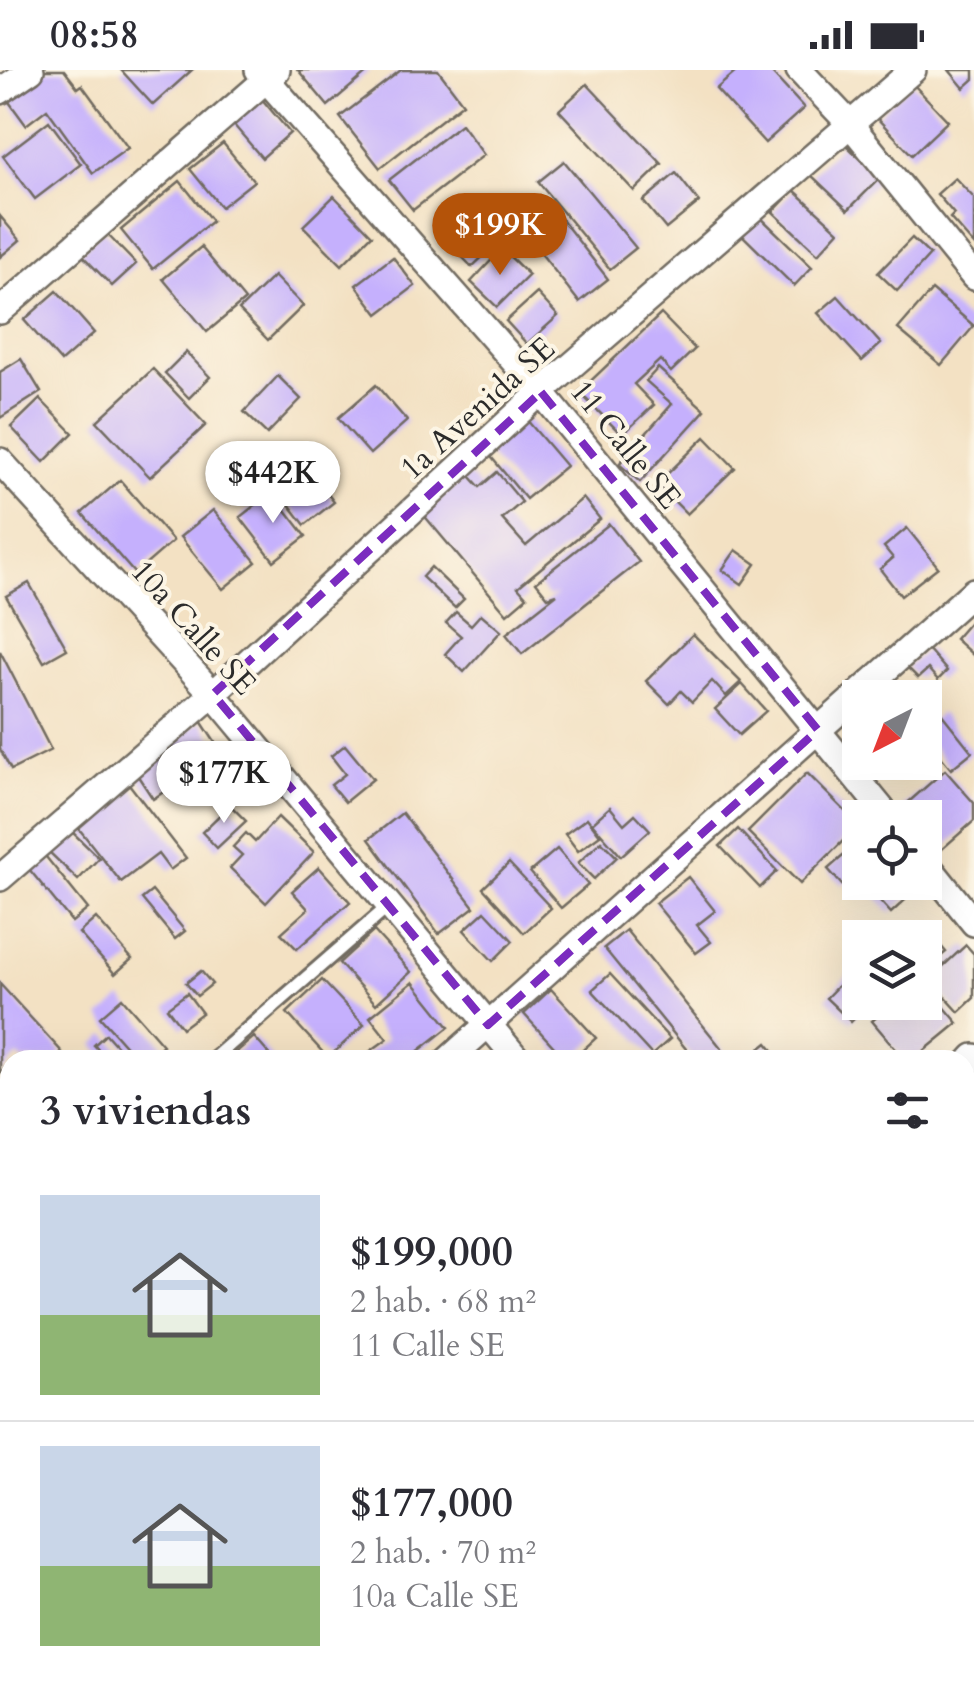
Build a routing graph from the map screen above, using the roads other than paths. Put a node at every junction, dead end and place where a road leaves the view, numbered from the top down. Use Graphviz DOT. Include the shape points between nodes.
graph roads {
  1 [pos="31,70"];
  2 [pos="799,70"];
  3 [pos="913,70"];
  4 [pos="267,73"];
  5 [pos="0,91"];
  6 [pos="850,124"];
  7 [pos="974,277"];
  8 [pos="0,312"];
  9 [pos="541,392"];
  10 [pos="0,461"];
  11 [pos="974,591"];
  12 [pos="213,694"];
  13 [pos="818,730"];
  14 [pos="874,800"];
  15 [pos="0,878"];
  16 [pos="942,883"];
  17 [pos="389,906"];
  18 [pos="974,923"];
  19 [pos="488,1025"];
  20 [pos="223,1050"];
  21 [pos="459,1050"];
  22 [pos="509,1050"];
  1 -- 5 [label="street"];
  2 -- 6 [label="street"];
  3 -- 6 [label="street, 1a Avenida SE"];
  4 -- 8 [label="street"];
  4 -- 9 [label="street, 11 Calle SE"];
  6 -- 7 [label="street"];
  6 -- 9 [label="street, 1a Avenida SE"];
  9 -- 12 [label="street, 1a Avenida SE"];
  9 -- 13 [label="street, 11 Calle SE"];
  10 -- 12 [label="street, 10a Calle SE"];
  11 -- 13 [label="street"];
  12 -- 15 [label="street, 1a Avenida SE"];
  12 -- 17 [label="street, 10a Calle SE"];
  13 -- 14 [label="street, 11 Calle SE"];
  13 -- 19 [label="street"];
  16 -- 18 [label="street"];
  17 -- 19 [label="street, 10a Calle SE"];
  17 -- 20 [label="lane"];
  19 -- 21 [label="street"];
  19 -- 22 [label="street, 10a Calle SE"];
}
